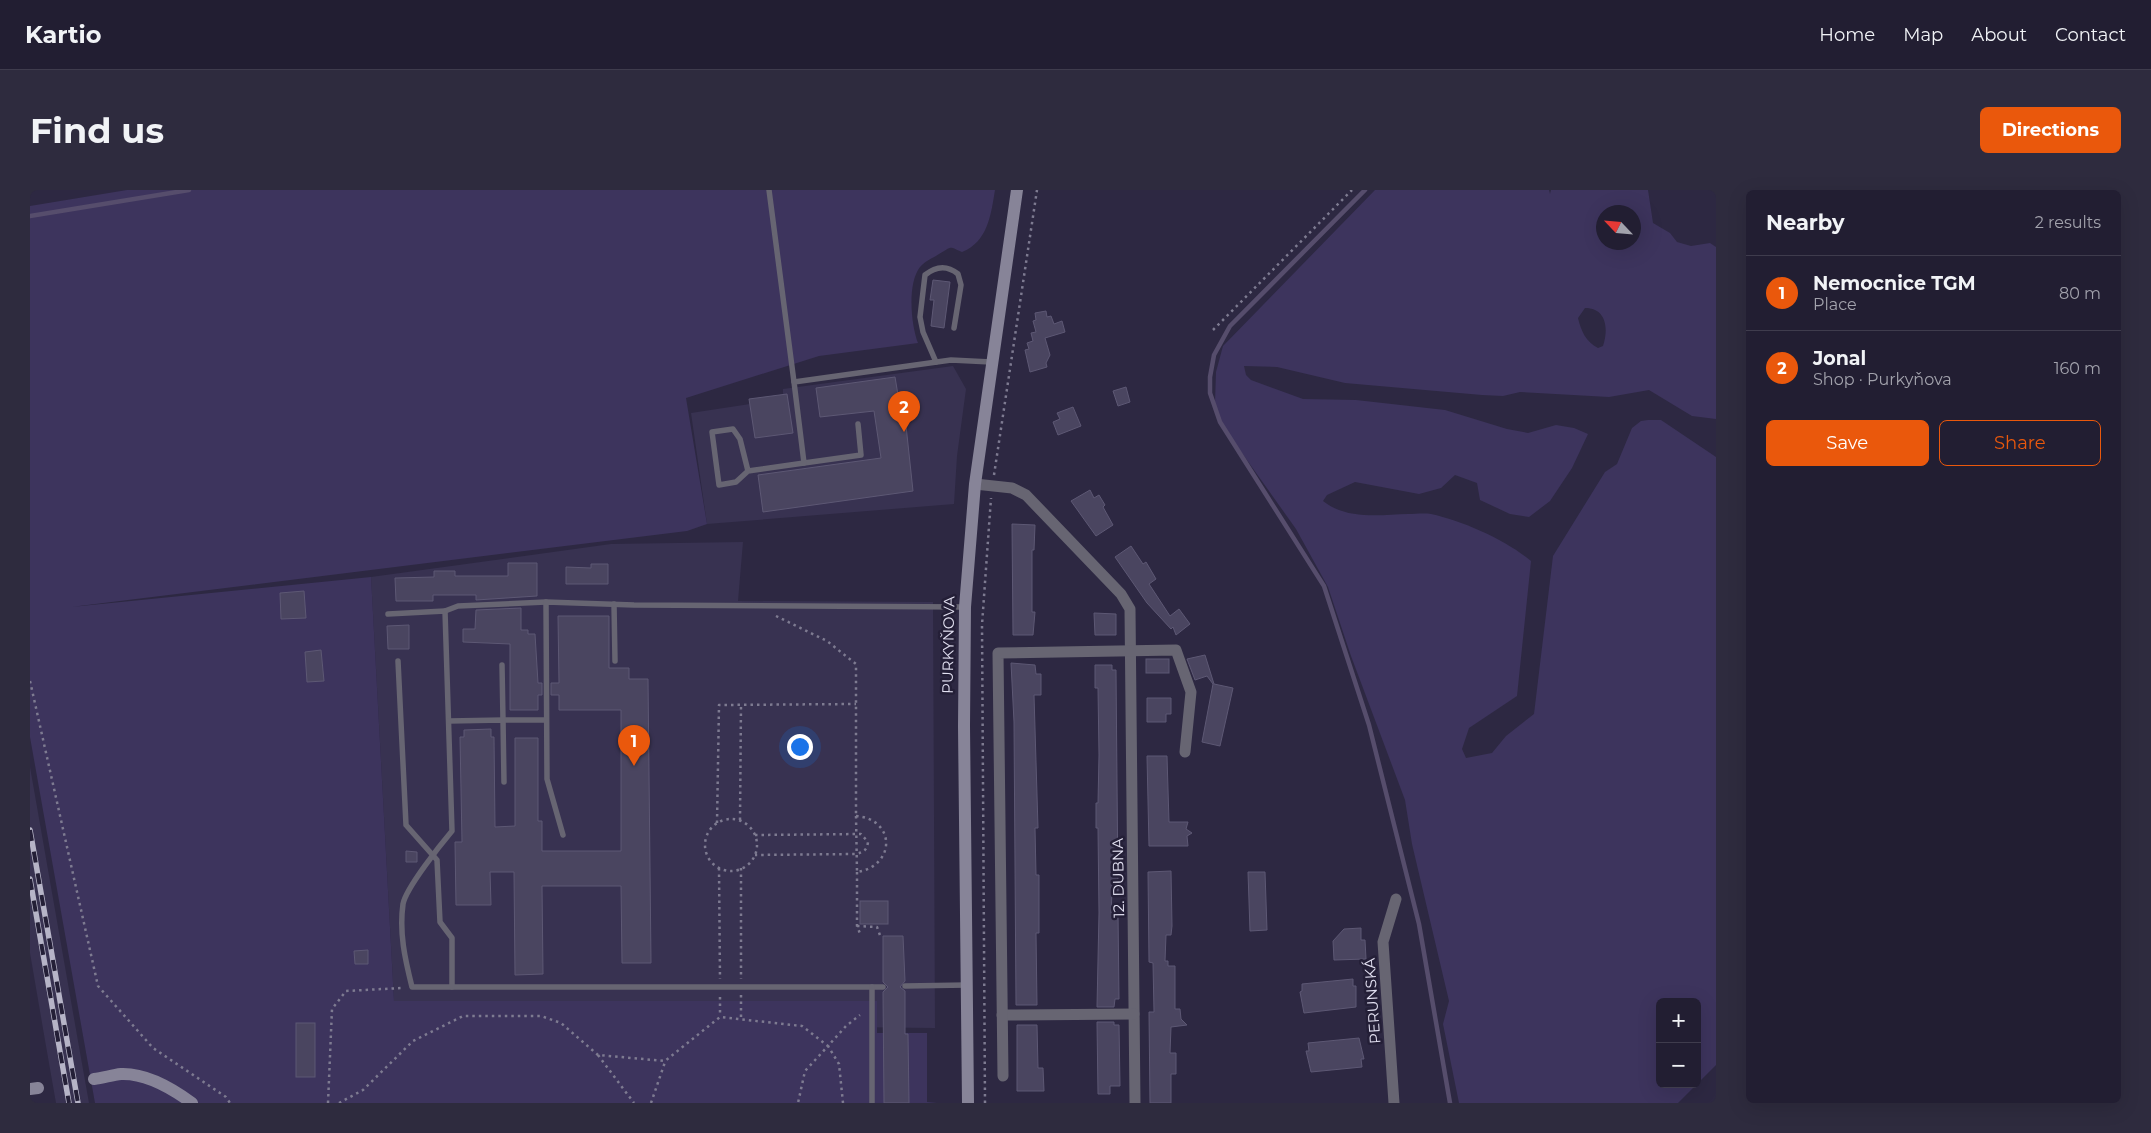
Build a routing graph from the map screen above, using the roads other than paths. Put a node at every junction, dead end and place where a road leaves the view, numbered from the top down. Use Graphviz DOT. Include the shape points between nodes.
graph roads {
  1 [pos="768,190"];
  2 [pos="1017,190"];
  3 [pos="954,328"];
  4 [pos="936,362"];
  5 [pos="991,362"];
  6 [pos="794,382"];
  7 [pos="858,424"];
  8 [pos="804,463"];
  9 [pos="748,471"];
  10 [pos="975,484"];
  11 [pos="546,602"];
  12 [pos="614,604"];
  13 [pos="965,607"];
  14 [pos="445,611"];
  15 [pos="388,614"];
  16 [pos="1131,652"];
  17 [pos="398,661"];
  18 [pos="615,662"];
  19 [pos="502,665"];
  20 [pos="503,720"];
  21 [pos="546,720"];
  22 [pos="449,721"];
  23 [pos="1185,752"];
  24 [pos="504,782"];
  25 [pos="563,835"];
  26 [pos="432,854"];
  27 [pos="1396,899"];
  28 [pos="967,985"];
  29 [pos="905,986"];
  30 [pos="452,987"];
  31 [pos="872,987"];
  32 [pos="883,987"];
  33 [pos="1134,1014"];
  34 [pos="1002,1015"];
  35 [pos="1003,1076"];
  36 [pos="94,1079"];
  37 [pos="192,1103"];
  38 [pos="872,1103"];
  39 [pos="968,1103"];
  40 [pos="1135,1103"];
  41 [pos="1394,1103"];
  1 -- 6 [label="lane"];
  2 -- 5 [label="street, PURKYŇOVA"];
  3 -- 4 [label="lane" via="961,285 958,274 944,267 933,269 925,275 920,317"];
  4 -- 5 [label="lane"];
  4 -- 6 [label="lane"];
  5 -- 10 [label="street, PURKYŇOVA"];
  6 -- 8 [label="lane"];
  7 -- 8 [label="lane" via="861,455"];
  8 -- 9 [label="lane"];
  9 -- 9 [label="lane" via="740,439 733,429 712,432 719,485 736,482"];
  10 -- 13 [label="street, PURKYŇOVA"];
  10 -- 16 [label="street, 12. DUBNA" via="1012,488 1026,495 1121,594 1130,609"];
  11 -- 12 [label="lane"];
  11 -- 14 [label="lane" via="458,606"];
  11 -- 21 [label="lane"];
  12 -- 13 [label="lane"];
  12 -- 18 [label="lane"];
  13 -- 28 [label="street, PURKYŇOVA"];
  14 -- 15 [label="lane"];
  14 -- 22 [label="lane"];
  16 -- 23 [label="street" via="1176,650 1191,692"];
  16 -- 33 [label="street, 12. DUBNA"];
  16 -- 34 [label="street" via="998,653"];
  17 -- 26 [label="lane" via="406,825"];
  19 -- 20 [label="lane"];
  20 -- 21 [label="lane"];
  20 -- 22 [label="lane"];
  20 -- 24 [label="lane"];
  21 -- 25 [label="lane" via="547,778"];
  22 -- 26 [label="lane" via="452,831"];
  26 -- 30 [label="lane" via="437,860 440,922 452,938"];
  26 -- 30 [label="lane" via="404,902 401,944 412,987"];
  27 -- 41 [label="street, PERUNSKÁ" via="1383,942"];
  28 -- 29 [label="lane"];
  28 -- 39 [label="street, PURKYŇOVA"];
  30 -- 31 [label="lane"];
  31 -- 32 [label="lane"];
  31 -- 38 [label="lane"];
  33 -- 34 [label="street"];
  33 -- 40 [label="street, 12. DUBNA"];
  34 -- 35 [label="street"];
  36 -- 37 [label="street" via="122,1074 149,1080 178,1092"];
}
